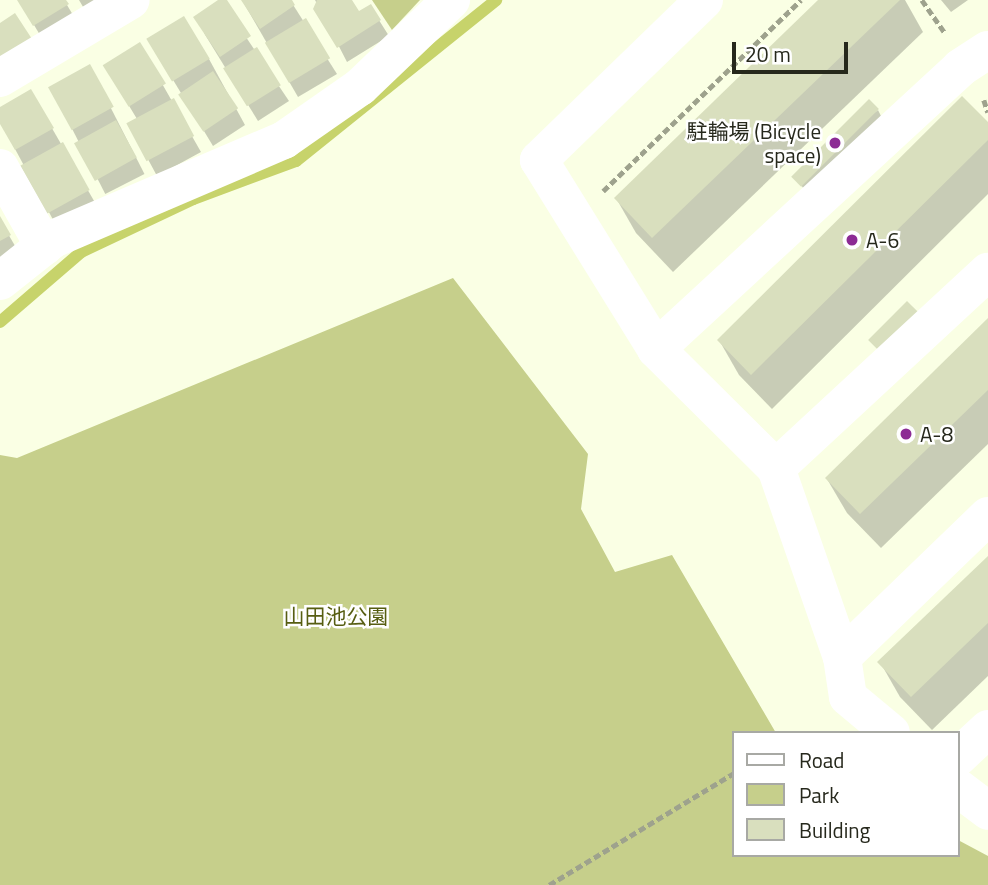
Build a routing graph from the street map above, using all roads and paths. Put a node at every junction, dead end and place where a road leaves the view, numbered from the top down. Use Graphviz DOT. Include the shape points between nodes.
graph roads {
  1 [pos="131,0"];
  2 [pos="452,0"];
  3 [pos="704,0"];
  4 [pos="801,0"];
  5 [pos="988,50"];
  6 [pos="0,78"];
  7 [pos="0,168"];
  8 [pos="573,219"];
  9 [pos="44,246"];
  10 [pos="988,272"];
  11 [pos="0,281"];
  12 [pos="656,349"];
  13 [pos="776,468"];
  14 [pos="988,516"];
  15 [pos="842,657"];
  16 [pos="988,729"];
  17 [pos="889,731"];
  18 [pos="960,755"];
  19 [pos="732,774"];
  20 [pos="549,885"];
  1 -- 6 [label="street"];
  2 -- 9 [label="street" via="360,87 284,141"];
  3 -- 8 [label="street" via="539,160"];
  4 -- 8 [label="path"];
  5 -- 12 [label="street" via="960,68"];
  7 -- 9 [label="street"];
  8 -- 12 [label="street"];
  9 -- 11 [label="street"];
  10 -- 13 [label="street"];
  12 -- 13 [label="street"];
  13 -- 15 [label="street"];
  14 -- 15 [label="street"];
  15 -- 17 [label="street" via="848,697"];
  16 -- 18 [label="street"];
  19 -- 20 [label="path"];
}
